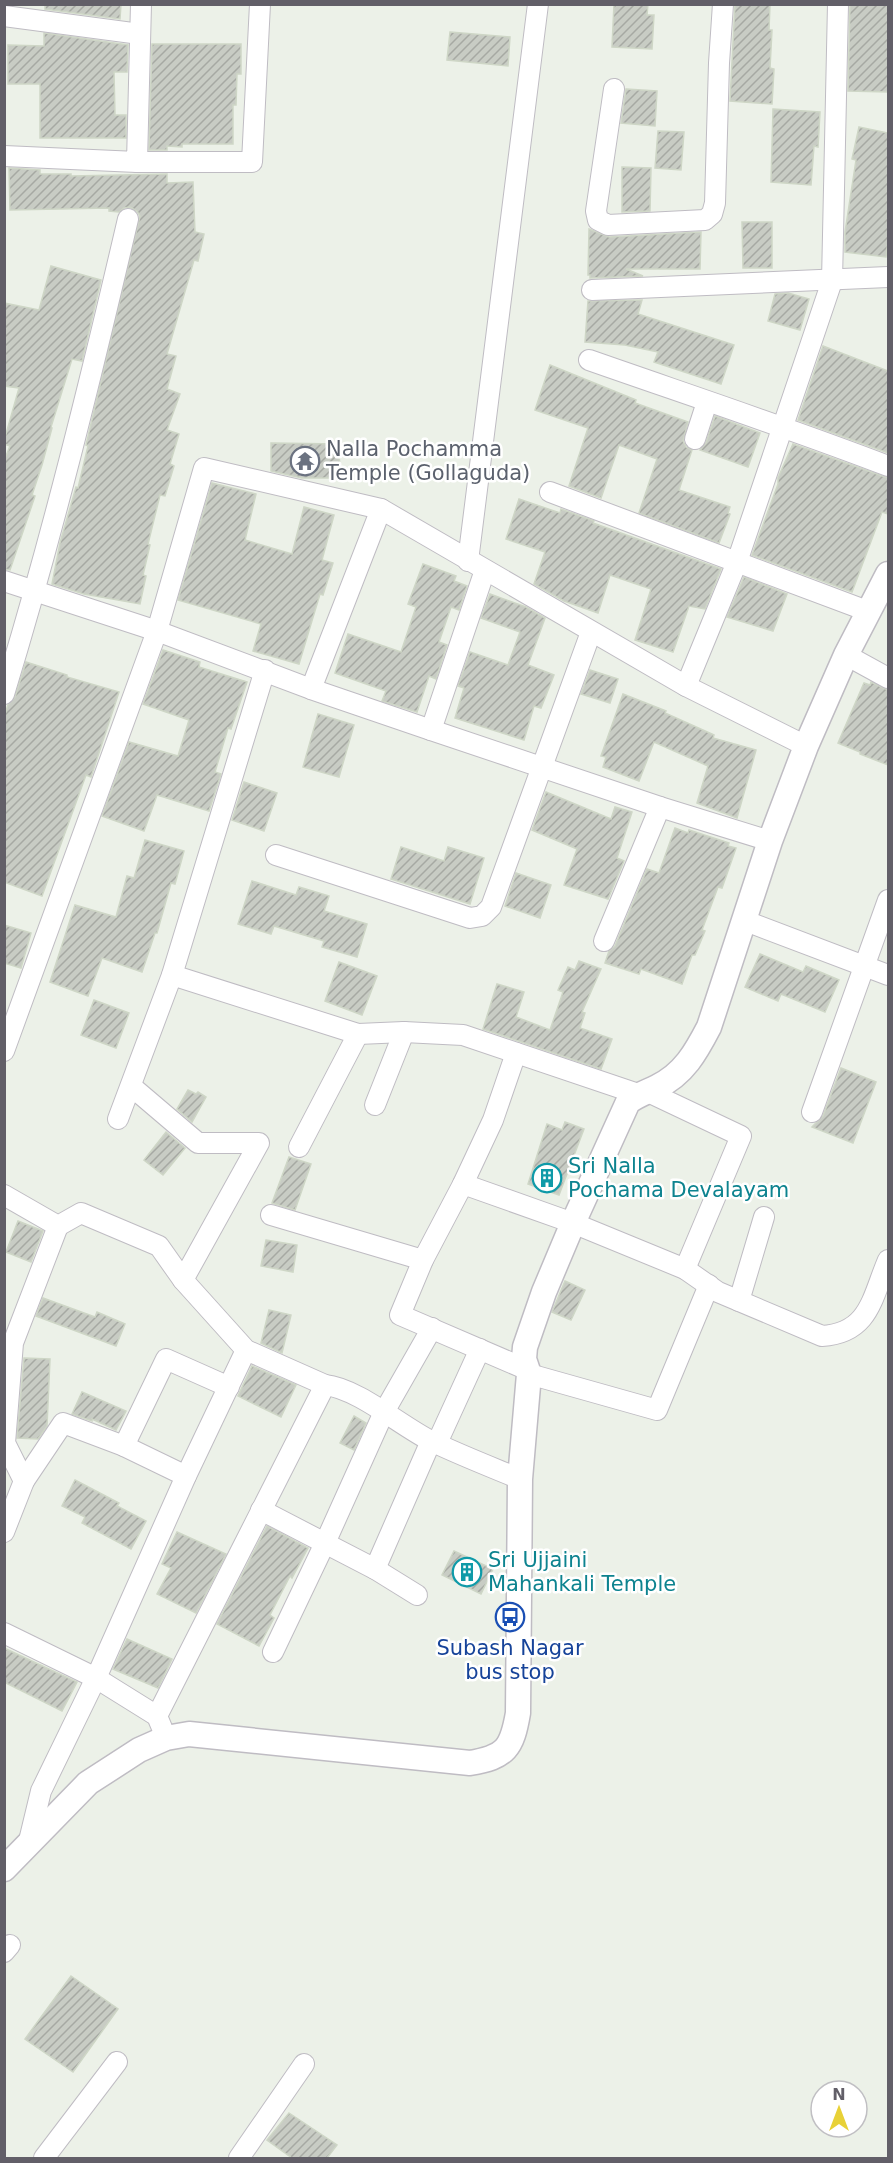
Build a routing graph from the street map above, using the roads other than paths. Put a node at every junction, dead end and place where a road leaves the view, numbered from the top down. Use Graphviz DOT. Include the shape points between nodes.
graph roads {
  1 [pos="141,4"];
  2 [pos="260,4"];
  3 [pos="538,4"];
  4 [pos="723,4"];
  5 [pos="838,4"];
  6 [pos="4,16"];
  7 [pos="140,34"];
  8 [pos="614,88"];
  9 [pos="4,156"];
  10 [pos="136,162"];
  11 [pos="128,219"];
  12 [pos="888,276"];
  13 [pos="832,280"];
  14 [pos="592,290"];
  15 [pos="589,360"];
  16 [pos="707,402"];
  17 [pos="782,426"];
  18 [pos="695,439"];
  19 [pos="888,466"];
  20 [pos="550,492"];
  21 [pos="381,509"];
  22 [pos="737,562"];
  23 [pos="476,565"];
  24 [pos="888,574"];
  25 [pos="4,581"];
  26 [pos="35,592"];
  27 [pos="870,612"];
  28 [pos="157,631"];
  29 [pos="591,632"];
  30 [pos="846,655"];
  31 [pos="265,670"];
  32 [pos="888,678"];
  33 [pos="686,686"];
  34 [pos="311,688"];
  35 [pos="4,694"];
  36 [pos="431,730"];
  37 [pos="806,746"];
  38 [pos="542,767"];
  39 [pos="660,807"];
  40 [pos="770,841"];
  41 [pos="276,855"];
  42 [pos="888,900"];
  43 [pos="744,920"];
  44 [pos="604,941"];
  45 [pos="864,965"];
  46 [pos="172,975"];
  47 [pos="888,975"];
  48 [pos="404,1032"];
  49 [pos="358,1034"];
  50 [pos="4,1051"];
  51 [pos="516,1053"];
  52 [pos="130,1086"];
  53 [pos="642,1093"];
  54 [pos="375,1105"];
  55 [pos="812,1112"];
  56 [pos="118,1119"];
  57 [pos="298,1147"];
  58 [pos="463,1184"];
  59 [pos="4,1195"];
  60 [pos="271,1215"];
  61 [pos="764,1217"];
  62 [pos="573,1223"];
  63 [pos="58,1226"];
  64 [pos="423,1260"];
  65 [pos="888,1260"];
  66 [pos="685,1269"];
  67 [pos="183,1280"];
  68 [pos="709,1285"];
  69 [pos="739,1301"];
  70 [pos="432,1328"];
  71 [pos="9,1342"];
  72 [pos="480,1349"];
  73 [pos="246,1350"];
  74 [pos="528,1372"];
  75 [pos="325,1385"];
  76 [pos="229,1387"];
  77 [pos="384,1412"];
  78 [pos="434,1442"];
  79 [pos="124,1446"];
  80 [pos="186,1476"];
  81 [pos="520,1479"];
  82 [pos="24,1481"];
  83 [pos="261,1510"];
  84 [pos="4,1532"];
  85 [pos="326,1543"];
  86 [pos="375,1569"];
  87 [pos="417,1595"];
  88 [pos="4,1633"];
  89 [pos="273,1652"];
  90 [pos="96,1678"];
  91 [pos="161,1727"];
  92 [pos="28,1845"];
  93 [pos="4,1869"];
  94 [pos="117,2062"];
  95 [pos="304,2064"];
  96 [pos="44,2158"];
  97 [pos="239,2158"];
  1 -- 7 [label="street"];
  2 -- 10 [label="street" via="252,162"];
  3 -- 23 [label="street"];
  4 -- 8 [label="street" via="715,203 705,220 608,225 598,220 596,211"];
  5 -- 13 [label="street"];
  6 -- 7 [label="street"];
  7 -- 10 [label="street"];
  9 -- 10 [label="street"];
  11 -- 26 [label="street"];
  12 -- 13 [label="street"];
  13 -- 14 [label="street"];
  13 -- 17 [label="street"];
  15 -- 16 [label="street"];
  16 -- 17 [label="street"];
  16 -- 18 [label="street"];
  17 -- 19 [label="street"];
  17 -- 22 [label="street"];
  20 -- 22 [label="street"];
  21 -- 23 [label="street"];
  21 -- 28 [label="street" via="204,468"];
  21 -- 34 [label="street"];
  22 -- 27 [label="street"];
  22 -- 33 [label="street"];
  23 -- 29 [label="street"];
  23 -- 36 [label="street"];
  24 -- 27 [label="street"];
  25 -- 26 [label="street"];
  26 -- 28 [label="street"];
  26 -- 35 [label="street"];
  27 -- 30 [label="street"];
  28 -- 31 [label="street"];
  28 -- 50 [label="street"];
  29 -- 33 [label="street"];
  29 -- 38 [label="street"];
  30 -- 32 [label="street"];
  30 -- 37 [label="street"];
  31 -- 34 [label="street"];
  31 -- 46 [label="street"];
  33 -- 37 [label="street"];
  34 -- 36 [label="street"];
  36 -- 38 [label="street"];
  37 -- 40 [label="street"];
  38 -- 39 [label="street"];
  38 -- 41 [label="street" via="491,908 483,916 470,918"];
  39 -- 40 [label="street"];
  39 -- 44 [label="street"];
  40 -- 43 [label="street"];
  42 -- 45 [label="street"];
  43 -- 45 [label="street"];
  43 -- 53 [label="street" via="709,1026 695,1054 681,1072"];
  45 -- 47 [label="street"];
  45 -- 55 [label="street"];
  46 -- 49 [label="street"];
  46 -- 52 [label="street"];
  48 -- 49 [label="street"];
  48 -- 51 [label="street" via="463,1035"];
  48 -- 54 [label="street"];
  49 -- 57 [label="street"];
  51 -- 53 [label="street"];
  51 -- 58 [label="street" via="493,1120"];
  52 -- 56 [label="street"];
  52 -- 67 [label="street" via="198,1143 259,1143"];
  53 -- 62 [label="street" via="628,1102"];
  53 -- 66 [label="street" via="741,1136"];
  58 -- 62 [label="street"];
  58 -- 64 [label="street"];
  59 -- 63 [label="street"];
  60 -- 64 [label="street"];
  61 -- 69 [label="street"];
  62 -- 66 [label="street"];
  62 -- 74 [label="street" via="525,1347"];
  63 -- 67 [label="street" via="81,1213 159,1246"];
  63 -- 71 [label="street"];
  64 -- 70 [label="street" via="400,1316"];
  65 -- 69 [label="street" via="868,1312 839,1335 822,1336"];
  66 -- 68 [label="street"];
  67 -- 73 [label="street"];
  68 -- 69 [label="street"];
  68 -- 74 [label="street" via="657,1410"];
  70 -- 72 [label="street"];
  70 -- 77 [label="street"];
  71 -- 82 [label="street" via="5,1443"];
  72 -- 74 [label="street"];
  72 -- 78 [label="street"];
  73 -- 75 [label="street"];
  73 -- 76 [label="street"];
  74 -- 81 [label="street"];
  75 -- 77 [label="street" via="335,1386"];
  75 -- 83 [label="street"];
  76 -- 79 [label="street" via="166,1359"];
  76 -- 80 [label="street"];
  77 -- 78 [label="street"];
  77 -- 85 [label="street"];
  78 -- 81 [label="street"];
  78 -- 86 [label="street"];
  79 -- 80 [label="street"];
  79 -- 82 [label="street" via="63,1423"];
  80 -- 90 [label="street"];
  81 -- 91 [label="street" via="518,1713 506,1751 489,1760 470,1762 189,1734"];
  82 -- 84 [label="street"];
  83 -- 85 [label="street"];
  83 -- 91 [label="street"];
  85 -- 86 [label="street"];
  85 -- 89 [label="street"];
  86 -- 87 [label="street"];
  88 -- 90 [label="street"];
  90 -- 91 [label="street"];
  90 -- 92 [label="street" via="41,1791"];
  91 -- 92 [label="street" via="139,1750 88,1783"];
  92 -- 93 [label="street"];
  94 -- 96 [label="street"];
  95 -- 97 [label="street"];
}
